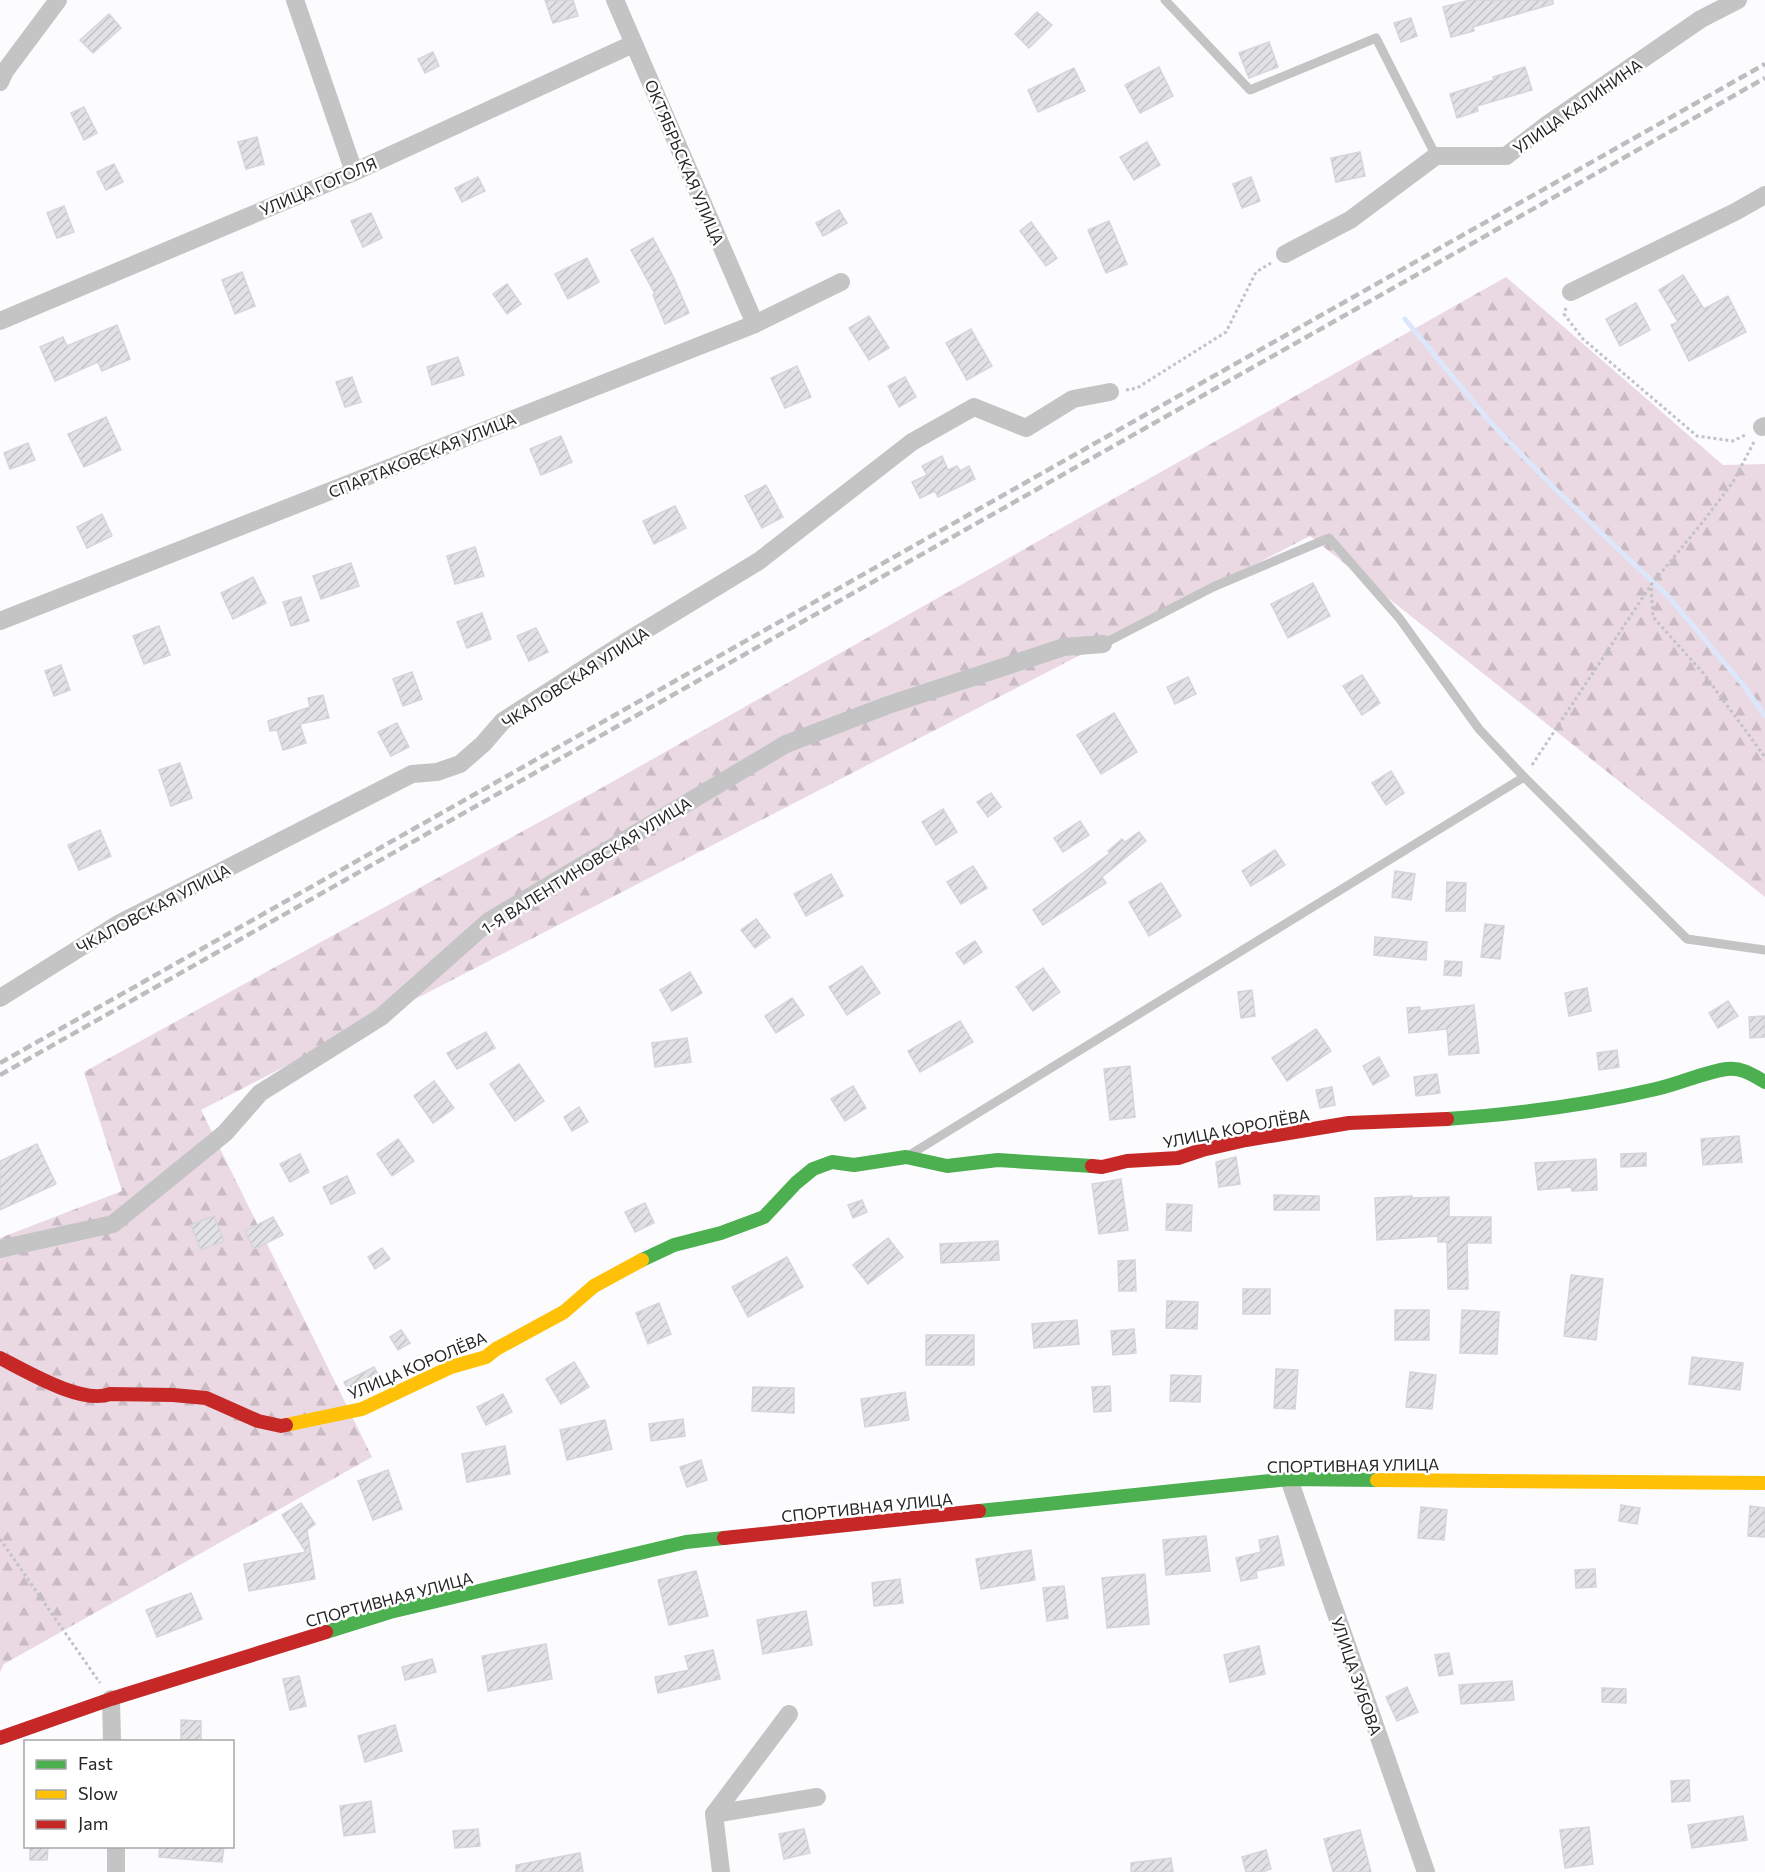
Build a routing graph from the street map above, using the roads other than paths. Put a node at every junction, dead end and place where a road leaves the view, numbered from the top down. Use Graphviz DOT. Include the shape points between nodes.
graph roads {
  1 [pos="57,0"];
  2 [pos="295,0"];
  3 [pos="615,0"];
  4 [pos="1165,0"];
  5 [pos="1738,0"];
  6 [pos="633,44"];
  7 [pos="0,81"];
  8 [pos="1436,156"];
  9 [pos="354,172"];
  10 [pos="1765,195"];
  11 [pos="1285,254"];
  12 [pos="841,282"];
  13 [pos="1571,292"];
  14 [pos="0,321"];
  15 [pos="755,324"];
  16 [pos="1110,392"];
  17 [pos="0,621"];
  18 [pos="1103,644"];
  19 [pos="1524,777"];
  20 [pos="1765,950"];
  21 [pos="0,998"];
  22 [pos="1765,1082"];
  23 [pos="906,1157"];
  24 [pos="0,1249"];
  25 [pos="0,1358"];
  26 [pos="1288,1479"];
  27 [pos="1765,1483"];
  28 [pos="111,1699"];
  29 [pos="789,1714"];
  30 [pos="0,1738"];
  31 [pos="112,1740"];
  32 [pos="817,1797"];
  33 [pos="714,1814"];
  34 [pos="116,1848"];
  35 [pos="116,1872"];
  36 [pos="721,1872"];
  37 [pos="1426,1872"];
  1 -- 7 [label="street"];
  2 -- 9 [label="street"];
  3 -- 6 [label="street, ОКТЯБРЬСКАЯ УЛИЦА"];
  4 -- 8 [label="lane" via="1250,90 1377,38"];
  5 -- 8 [label="street, УЛИЦА КАЛИНИНА" via="1701,20 1506,156"];
  6 -- 9 [label="street, УЛИЦА ГОГОЛЯ"];
  6 -- 15 [label="street, ОКТЯБРЬСКАЯ УЛИЦА"];
  8 -- 11 [label="street" via="1350,220"];
  9 -- 14 [label="street, УЛИЦА ГОГОЛЯ"];
  10 -- 13 [label="street"];
  12 -- 15 [label="street, СПАРТАКОВСКАЯ УЛИЦА"];
  15 -- 17 [label="street, СПАРТАКОВСКАЯ УЛИЦА"];
  16 -- 21 [label="street, ЧКАЛОВСКАЯ УЛИЦА" via="1073,399 1026,428 974,407 912,442 759,561 503,721 460,764 437,772 412,774 118,924"];
  18 -- 19 [label="lane" via="1213,587 1329,538 1400,619 1479,729"];
  18 -- 24 [label="street, 1-Я ВАЛЕНТИНОВСКАЯ УЛИЦА" via="1064,647 888,705 786,744 489,921 381,1017 260,1093 225,1133 113,1224"];
  19 -- 20 [label="lane" via="1687,939"];
  19 -- 23 [label="lane"];
  22 -- 23 [label="street, УЛИЦА КОРОЛЁВА" via="1746,1071 1728,1069 1603,1100 1491,1116 1349,1123 1246,1140 1178,1158 1127,1161 1102,1167 998,1160 947,1166"];
  23 -- 25 [label="street, УЛИЦА КОРОЛЁВА" via="854,1165 832,1162 813,1169 764,1217 674,1245 636,1262 594,1286 564,1312 486,1357 450,1367 362,1409 316,1420 281,1426 258,1421 206,1398 102,1397 58,1388"];
  26 -- 27 [label="street, СПОРТИВНАЯ УЛИЦА"];
  26 -- 28 [label="street, СПОРТИВНАЯ УЛИЦА" via="686,1542 390,1612"];
  26 -- 37 [label="street, УЛИЦА ЗУБОВА"];
  28 -- 30 [label="street, СПОРТИВНАЯ УЛИЦА"];
  28 -- 31 [label="street"];
  29 -- 33 [label="street"];
  32 -- 33 [label="street"];
  33 -- 36 [label="street"];
  34 -- 35 [label="street"];
}
